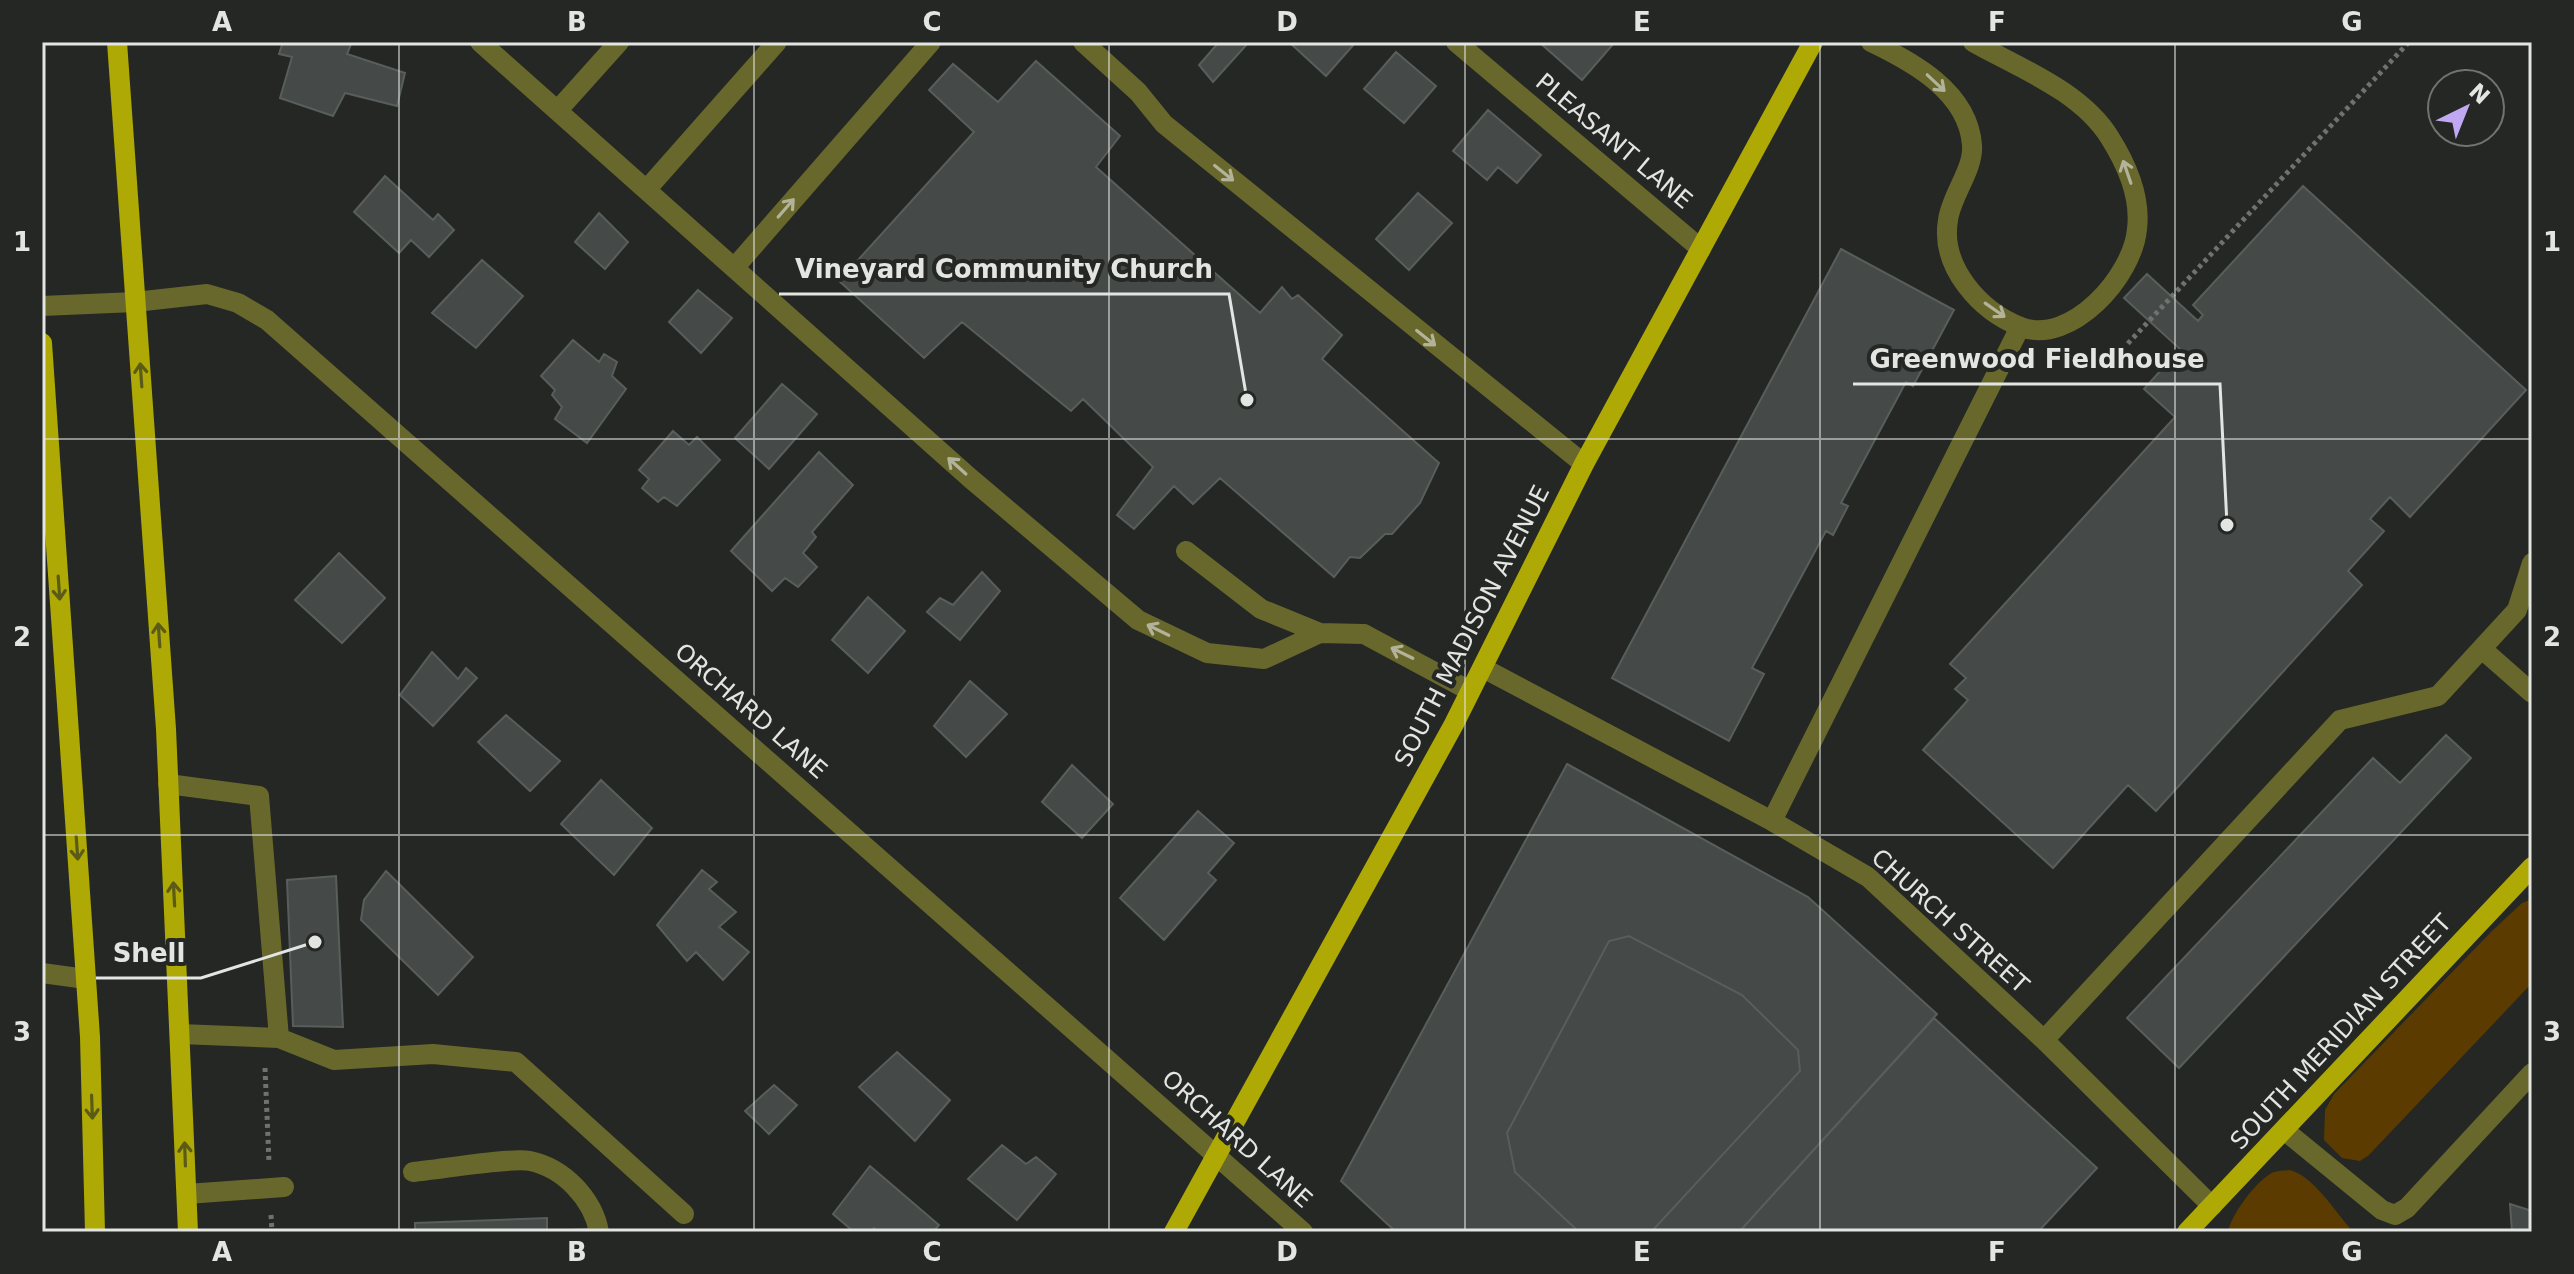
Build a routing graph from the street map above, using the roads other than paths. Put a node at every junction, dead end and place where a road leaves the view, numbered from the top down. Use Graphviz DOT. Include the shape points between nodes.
graph roads {
  1 [pos="117,42"];
  2 [pos="480,42"];
  3 [pos="619,42"];
  4 [pos="777,42"];
  5 [pos="931,42"];
  6 [pos="1083,42"];
  7 [pos="1456,42"];
  8 [pos="1813,42"];
  9 [pos="1871,42"];
  10 [pos="1973,42"];
  11 [pos="558,110"];
  12 [pos="647,189"];
  13 [pos="1701,249"];
  14 [pos="735,267"];
  15 [pos="135,302"];
  16 [pos="42,306"];
  17 [pos="2020,327"];
  18 [pos="42,343"];
  19 [pos="1584,464"];
  20 [pos="1186,551"];
  21 [pos="2532,563"];
  22 [pos="1320,633"];
  23 [pos="2482,649"];
  24 [pos="1483,668"];
  25 [pos="1470,691"];
  26 [pos="2532,693"];
  27 [pos="168,784"];
  28 [pos="1772,821"];
  29 [pos="2532,867"];
  30 [pos="42,973"];
  31 [pos="86,979"];
  32 [pos="180,1034"];
  33 [pos="279,1038"];
  34 [pos="2044,1040"];
  35 [pos="2532,1073"];
  36 [pos="2284,1130"];
  37 [pos="1216,1154"];
  38 [pos="413,1172"];
  39 [pos="284,1187"];
  40 [pos="187,1194"];
  41 [pos="2212,1206"];
  42 [pos="684,1214"];
  43 [pos="95,1232"];
  44 [pos="188,1232"];
  45 [pos="599,1232"];
  46 [pos="1174,1232"];
  47 [pos="1303,1232"];
  48 [pos="2187,1232"];
  1 -- 15 [label="main road"];
  2 -- 11 [label="street"];
  3 -- 11 [label="street"];
  4 -- 12 [label="street"];
  14 -- 5 [label="street, one-way"];
  6 -- 19 [label="street, one-way" via="1164,124"];
  7 -- 13 [label="street, PLEASANT LANE"];
  8 -- 13 [label="main road, SOUTH MADISON AVENUE"];
  9 -- 17 [label="street, one-way" via="1915,64 1946,92 1965,120 1973,148 1948,219 1954,268 1991,309"];
  17 -- 10 [label="street, one-way" via="2042,332 2065,326 2089,310 2109,289 2138,232 2137,205 2126,166 2092,118 2052,85"];
  11 -- 12 [label="street"];
  12 -- 14 [label="street"];
  13 -- 19 [label="main road, SOUTH MADISON AVENUE"];
  22 -- 14 [label="street, one-way" via="1264,659 1207,653 1138,620"];
  15 -- 16 [label="street, ORCHARD LANE"];
  27 -- 15 [label="main road, one-way"];
  15 -- 37 [label="street, ORCHARD LANE" via="207,294 238,303 267,320"];
  17 -- 28 [label="street"];
  18 -- 31 [label="main road, one-way"];
  19 -- 24 [label="main road, SOUTH MADISON AVENUE"];
  20 -- 22 [label="street" via="1261,609"];
  21 -- 23 [label="street" via="2517,610"];
  25 -- 22 [label="street, one-way" via="1364,634"];
  23 -- 26 [label="street"];
  23 -- 34 [label="street" via="2438,696 2340,720"];
  24 -- 25 [label="main road, SOUTH MADISON AVENUE"];
  24 -- 28 [label="street, CHURCH STREET"];
  25 -- 37 [label="main road, SOUTH MADISON AVENUE"];
  32 -- 27 [label="main road, one-way"];
  27 -- 33 [label="street" via="259,796"];
  28 -- 34 [label="street, CHURCH STREET" via="1868,877"];
  29 -- 36 [label="main road, SOUTH MERIDIAN STREET"];
  30 -- 31 [label="street"];
  31 -- 43 [label="main road, one-way"];
  32 -- 33 [label="street"];
  40 -- 32 [label="main road, one-way"];
  33 -- 42 [label="street" via="334,1060 433,1054 516,1062"];
  34 -- 41 [label="street, CHURCH STREET"];
  35 -- 36 [label="street" via="2395,1215"];
  36 -- 41 [label="main road, SOUTH MERIDIAN STREET"];
  37 -- 46 [label="main road, SOUTH MADISON AVENUE"];
  37 -- 47 [label="street, ORCHARD LANE"];
  38 -- 45 [label="street" via="529,1160 570,1179 597,1219"];
  39 -- 40 [label="street"];
  40 -- 44 [label="main road"];
  41 -- 48 [label="main road, SOUTH MERIDIAN STREET"];
}
